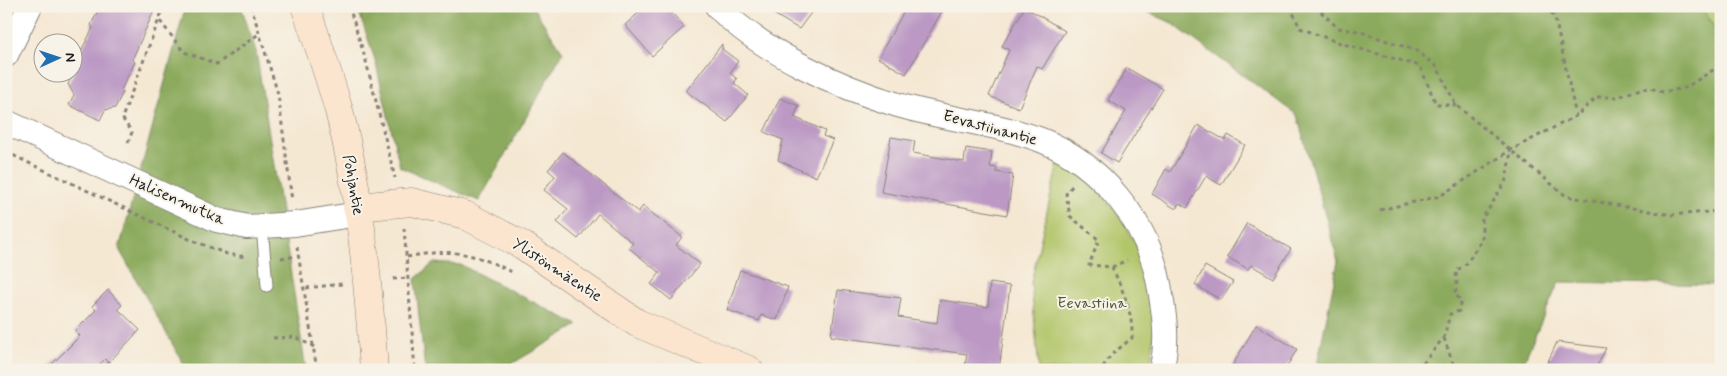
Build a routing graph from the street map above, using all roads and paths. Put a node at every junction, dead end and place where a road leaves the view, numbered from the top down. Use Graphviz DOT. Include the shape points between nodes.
graph roads {
  1 [pos="30,6"];
  2 [pos="164,6"];
  3 [pos="251,6"];
  4 [pos="305,6"];
  5 [pos="349,6"];
  6 [pos="717,6"];
  7 [pos="1290,6"];
  8 [pos="1315,6"];
  9 [pos="1546,6"];
  10 [pos="160,20"];
  11 [pos="260,33"];
  12 [pos="6,55"];
  13 [pos="1721,65"];
  14 [pos="1456,105"];
  15 [pos="1576,116"];
  16 [pos="6,122"];
  17 [pos="128,143"];
  18 [pos="1511,150"];
  19 [pos="1084,166"];
  20 [pos="401,202"];
  21 [pos="358,210"];
  22 [pos="1380,210"];
  23 [pos="1721,212"];
  24 [pos="294,224"];
  25 [pos="262,226"];
  26 [pos="407,257"];
  27 [pos="515,274"];
  28 [pos="368,281"];
  29 [pos="267,286"];
  30 [pos="306,288"];
  31 [pos="1444,337"];
  32 [pos="272,338"];
  33 [pos="314,347"];
  34 [pos="317,370"];
  35 [pos="374,370"];
  36 [pos="414,370"];
  37 [pos="749,370"];
  38 [pos="1102,370"];
  39 [pos="1161,370"];
  40 [pos="1418,370"];
  41 [pos="1455,370"];
  1 -- 12 [label="street"];
  2 -- 10 [label="path"];
  3 -- 11 [label="path"];
  4 -- 21 [label="street, Pohjantie" via="339,111"];
  5 -- 20 [label="path"];
  6 -- 19 [label="street, Eevastiinantie" via="760,41 826,79 898,105 1009,130 1042,141"];
  7 -- 14 [label="path" via="1300,28 1420,66 1436,104"];
  8 -- 14 [label="path" via="1338,28 1358,31 1417,51 1437,67"];
  9 -- 15 [label="path" via="1555,18"];
  10 -- 11 [label="path" via="184,52 217,64"];
  10 -- 17 [label="path" via="122,118 132,132"];
  11 -- 24 [label="path" via="278,94"];
  13 -- 15 [label="path" via="1685,88 1662,92 1640,89 1618,96 1597,97"];
  14 -- 18 [label="path"];
  15 -- 18 [label="path"];
  16 -- 25 [label="street, Halisenmutka" via="217,220 247,227"];
  18 -- 22 [label="path" via="1440,196"];
  18 -- 23 [label="path" via="1566,196 1671,215"];
  18 -- 31 [label="path" via="1506,180 1482,217 1482,239 1467,264 1456,271 1455,294 1461,301 1459,311 1448,318"];
  19 -- 38 [label="path" via="1066,194 1070,216 1099,240 1089,266 1112,267 1128,302 1132,325 1132,338 1110,355"];
  19 -- 39 [label="street, Eevastiinantie" via="1122,201 1142,234 1156,270 1165,319"];
  20 -- 21 [label="street, Ylistönmäentie"];
  20 -- 26 [label="path"];
  20 -- 37 [label="street, Ylistönmäentie" via="465,216 522,245 637,323"];
  21 -- 24 [label="street, Halisenmutka"];
  21 -- 28 [label="street, Pohjantie"];
  24 -- 25 [label="street, Halisenmutka"];
  24 -- 30 [label="path"];
  25 -- 29 [label="lane"];
  26 -- 27 [label="path" via="430,252 460,252"];
  26 -- 36 [label="path"];
  28 -- 30 [label="path"];
  28 -- 35 [label="street, Pohjantie"];
  30 -- 33 [label="path"];
  31 -- 40 [label="path"];
  31 -- 41 [label="path"];
  32 -- 33 [label="path" via="295,337"];
  33 -- 34 [label="path"];
}
